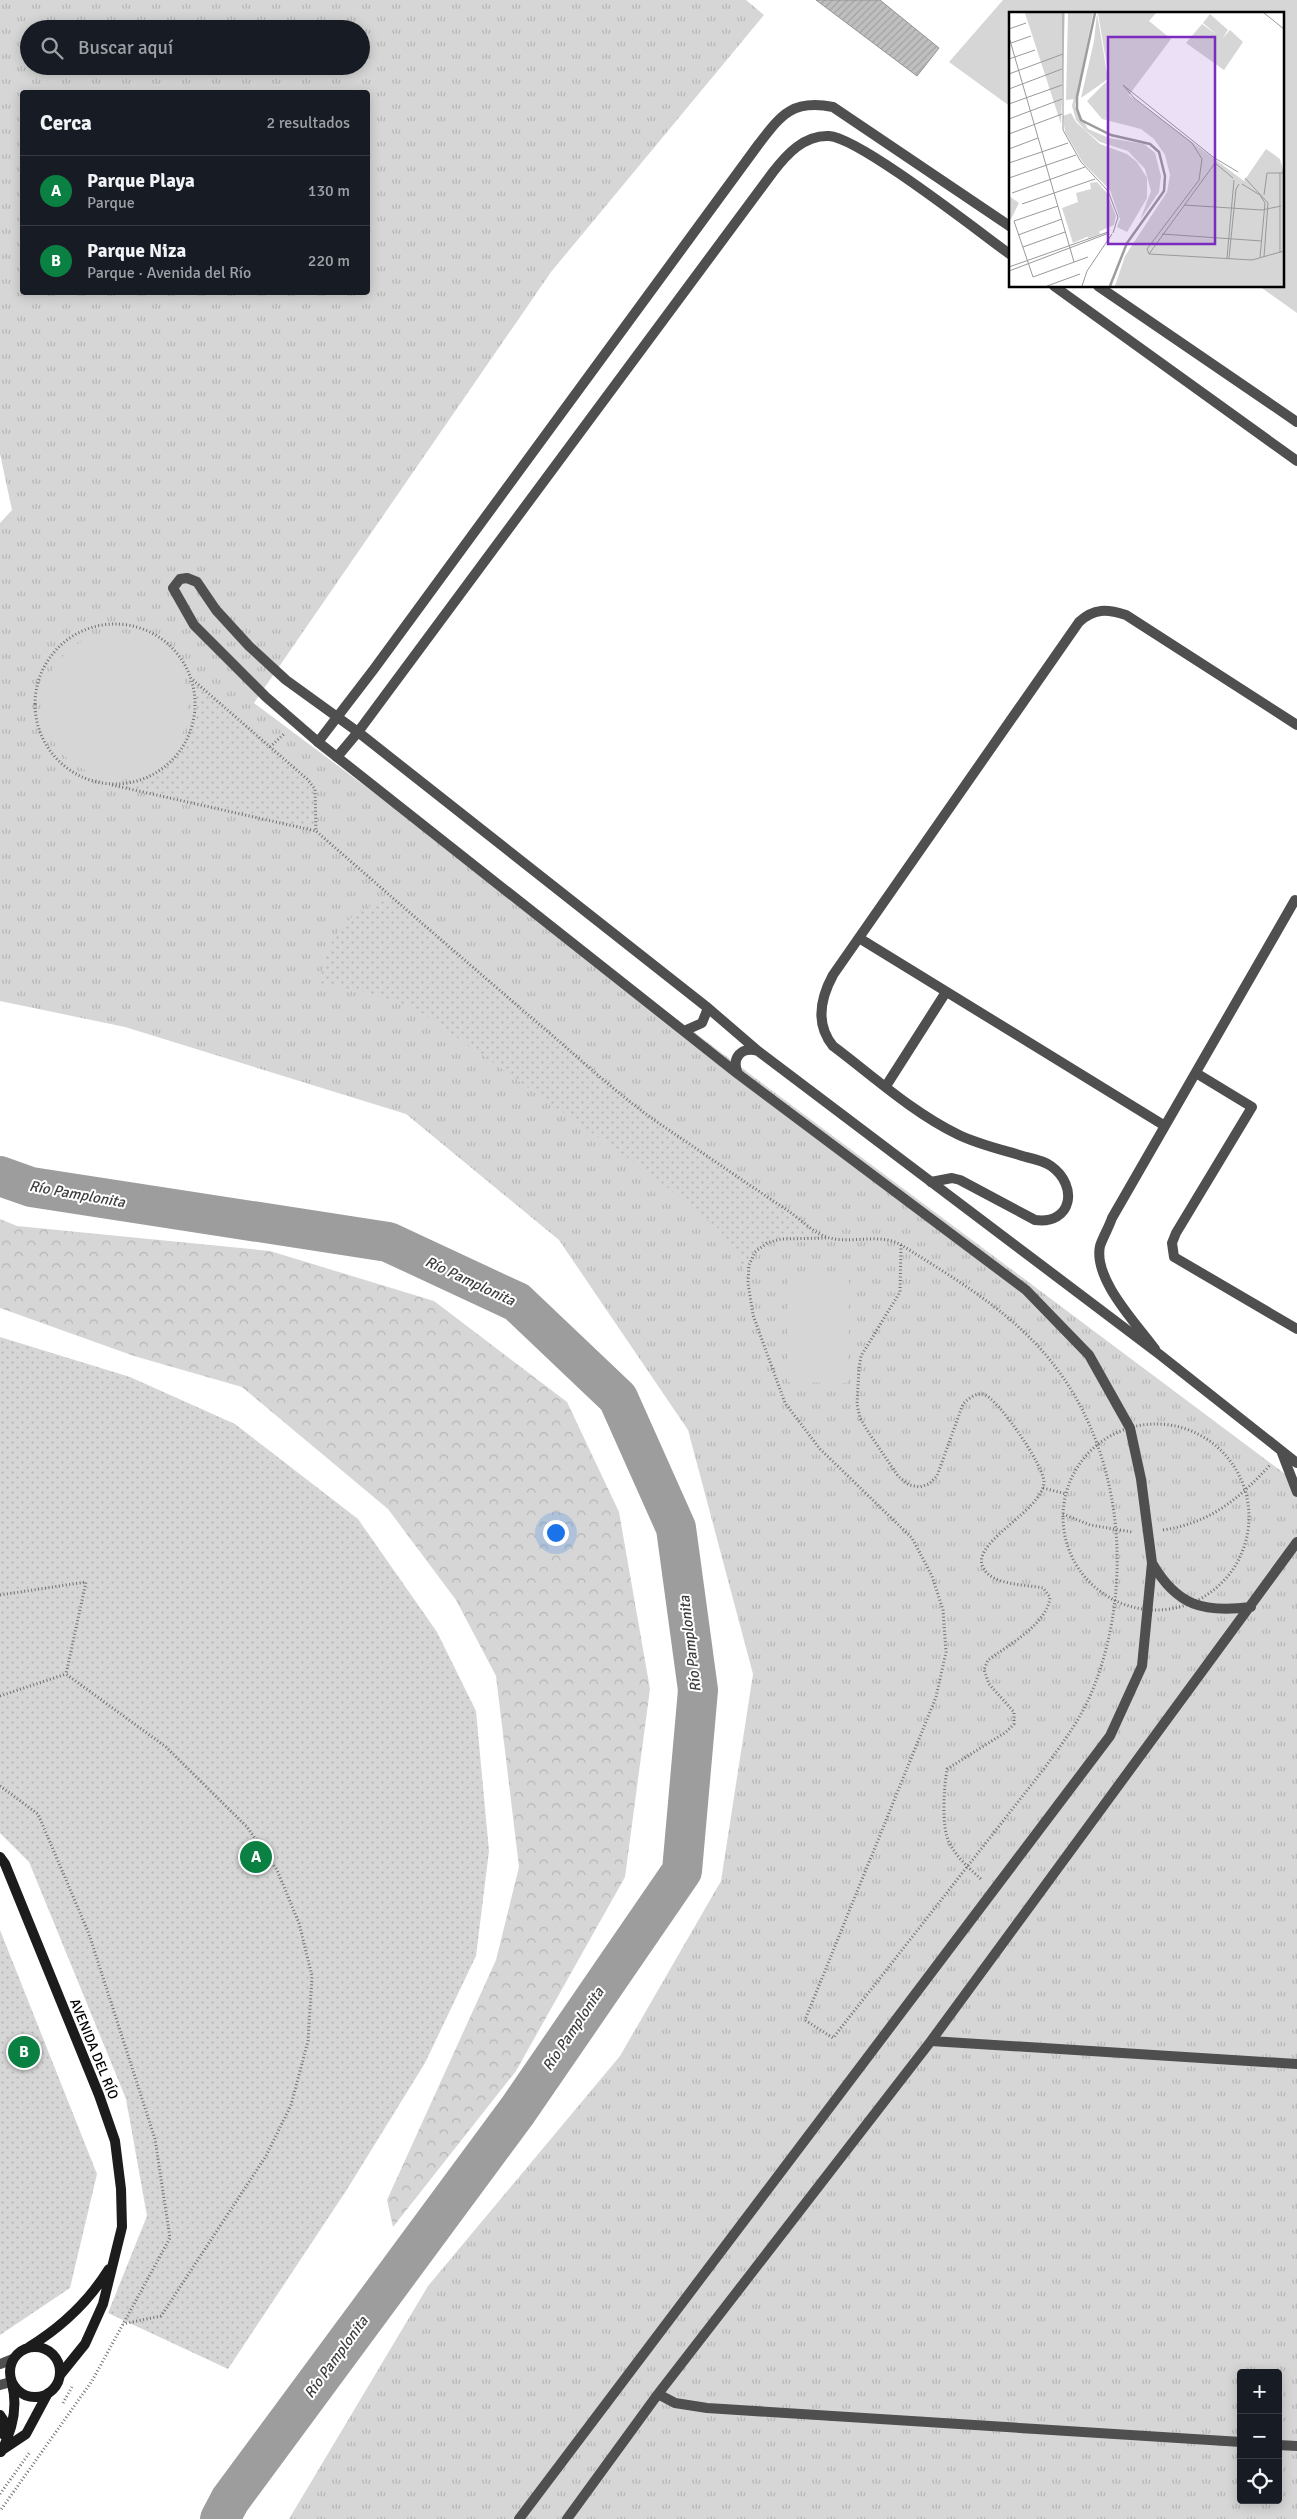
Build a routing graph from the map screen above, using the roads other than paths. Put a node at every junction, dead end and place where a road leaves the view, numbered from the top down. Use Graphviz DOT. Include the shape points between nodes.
graph roads {
  1 [pos="1009,226"];
  2 [pos="1009,254"];
  3 [pos="1057,288"];
  4 [pos="1101,288"];
  5 [pos="1297,422"];
  6 [pos="1297,461"];
  7 [pos="338,717"];
  8 [pos="1297,725"];
  9 [pos="358,732"];
  10 [pos="318,742"];
  11 [pos="337,757"];
  12 [pos="1295,900"];
  13 [pos="859,938"];
  14 [pos="946,992"];
  15 [pos="708,1008"];
  16 [pos="684,1031"];
  17 [pos="758,1051"];
  18 [pos="1196,1073"];
  19 [pos="738,1074"];
  20 [pos="886,1086"];
  21 [pos="1165,1126"];
  22 [pos="931,1182"];
  23 [pos="1297,1329"];
  24 [pos="1159,1354"];
  25 [pos="1282,1452"];
  26 [pos="1297,1463"];
  27 [pos="1297,1492"];
  28 [pos="1297,1542"];
  29 [pos="1152,1563"];
  30 [pos="1251,1607"];
  31 [pos="0,1857"];
  32 [pos="931,2041"];
  33 [pos="1297,2064"];
  34 [pos="115,2260"];
  35 [pos="26,2349"];
  36 [pos="13,2359"];
  37 [pos="0,2364"];
  38 [pos="60,2375"];
  39 [pos="11,2382"];
  40 [pos="0,2385"];
  41 [pos="48,2393"];
  42 [pos="658,2394"];
  43 [pos="0,2415"];
  44 [pos="1237,2442"];
  45 [pos="1282,2445"];
  46 [pos="1297,2446"];
  47 [pos="1,2451"];
  48 [pos="519,2519"];
  49 [pos="568,2519"];
  1 -- 7 [label="street" via="833,106 806,104 791,108 758,145"];
  2 -- 9 [label="street" via="893,170 841,138 819,136 794,149 767,180"];
  3 -- 6 [label="street"];
  4 -- 5 [label="street"];
  7 -- 9 [label="street"];
  7 -- 10 [label="street"];
  7 -- 10 [label="street" via="286,680 248,646 216,610 197,582 180,579 173,588 194,625 260,691"];
  8 -- 13 [label="street" via="1126,615 1107,610 1090,613 1079,622"];
  9 -- 11 [label="street"];
  9 -- 15 [label="street"];
  10 -- 11 [label="street"];
  11 -- 16 [label="street"];
  12 -- 18 [label="street"];
  13 -- 14 [label="street"];
  13 -- 20 [label="street" via="827,986 820,1016 827,1039 833,1046"];
  14 -- 20 [label="street"];
  14 -- 21 [label="street"];
  15 -- 16 [label="street" via="702,1023"];
  15 -- 17 [label="street"];
  16 -- 19 [label="street"];
  17 -- 19 [label="street" via="742,1051 734,1066"];
  17 -- 22 [label="street"];
  18 -- 21 [label="street"];
  18 -- 23 [label="street" via="1252,1107 1176,1233 1172,1243 1174,1257"];
  19 -- 29 [label="street" via="1026,1290 1088,1355 1130,1428 1141,1478"];
  20 -- 22 [label="street" via="958,1134 1049,1164 1063,1178 1068,1188 1068,1200 1065,1210 1044,1222 960,1180 952,1178"];
  21 -- 24 [label="street" via="1112,1218 1100,1246 1099,1266 1111,1290"];
  22 -- 24 [label="street"];
  24 -- 25 [label="street"];
  25 -- 26 [label="street"];
  25 -- 27 [label="street"];
  28 -- 30 [label="street"];
  29 -- 30 [label="street" via="1175,1593 1192,1603 1221,1611"];
  29 -- 48 [label="street" via="1142,1666 1110,1736"];
  30 -- 32 [label="street"];
  31 -- 34 [label="main road, AVENIDA DEL RÍO" via="99,2095 115,2142 122,2210"];
  32 -- 33 [label="street"];
  32 -- 42 [label="street"];
  34 -- 35 [label="main road" via="83,2302 54,2331"];
  34 -- 38 [label="main road, AVENIDA DEL RÍO" via="103,2304 85,2344"];
  35 -- 36 [label="main road"];
  35 -- 38 [label="main road" via="40,2347 47,2351 58,2362"];
  36 -- 37 [label="street"];
  36 -- 39 [label="main road" via="9,2374"];
  38 -- 41 [label="main road"];
  39 -- 40 [label="street"];
  39 -- 41 [label="main road" via="24,2394 41,2396"];
  39 -- 47 [label="main road" via="15,2404 9,2434"];
  41 -- 47 [label="main road" via="26,2434"];
  42 -- 44 [label="street" via="675,2403 707,2408"];
  42 -- 49 [label="street"];
  43 -- 47 [label="main road" via="4,2421"];
  45 -- 46 [label="street"];
}
